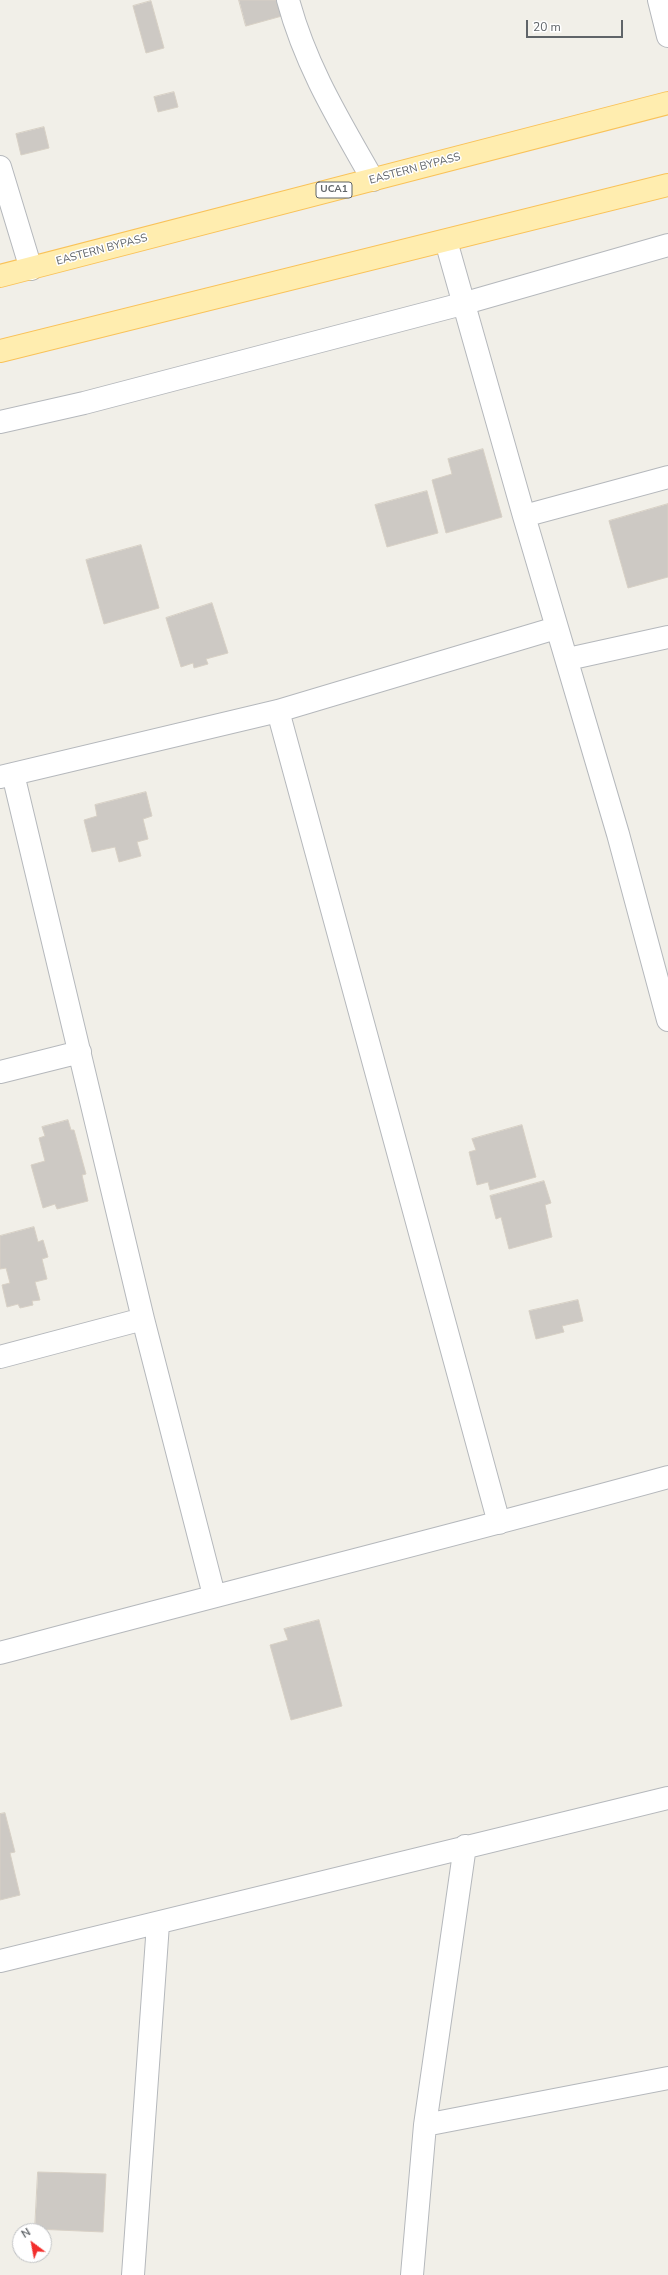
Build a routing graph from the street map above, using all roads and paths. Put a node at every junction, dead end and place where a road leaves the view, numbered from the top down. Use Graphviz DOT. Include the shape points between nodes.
graph roads {
  1 [pos="288,0"];
  2 [pos="658,0"];
  3 [pos="668,36"];
  4 [pos="668,103"];
  5 [pos="0,167"];
  6 [pos="373,180"];
  7 [pos="668,185"];
  8 [pos="446,241"];
  9 [pos="668,245"];
  10 [pos="31,268"];
  11 [pos="0,276"];
  12 [pos="462,304"];
  13 [pos="0,351"];
  14 [pos="0,422"];
  15 [pos="668,477"];
  16 [pos="524,516"];
  17 [pos="556,628"];
  18 [pos="668,637"];
  19 [pos="568,660"];
  20 [pos="278,711"];
  21 [pos="6,776"];
  22 [pos="668,1020"];
  23 [pos="80,1052"];
  24 [pos="0,1072"];
  25 [pos="143,1319"];
  26 [pos="0,1357"];
  27 [pos="668,1477"];
  28 [pos="500,1523"];
  29 [pos="214,1595"];
  30 [pos="0,1653"];
  31 [pos="668,1798"];
  32 [pos="465,1846"];
  33 [pos="158,1924"];
  34 [pos="0,1961"];
  35 [pos="668,2078"];
  36 [pos="426,2125"];
  37 [pos="133,2275"];
  38 [pos="412,2275"];
  1 -- 6 [label="street" via="302,47"];
  2 -- 3 [label="street"];
  4 -- 6 [label="main road, EASTERN BYPASS / UCA1"];
  5 -- 10 [label="street"];
  6 -- 10 [label="main road, EASTERN BYPASS / UCA1"];
  7 -- 8 [label="main road"];
  8 -- 12 [label="street"];
  8 -- 13 [label="main road"];
  9 -- 12 [label="street"];
  10 -- 11 [label="main road, EASTERN BYPASS / UCA1"];
  12 -- 14 [label="street" via="84,403"];
  12 -- 16 [label="street"];
  15 -- 16 [label="street"];
  16 -- 17 [label="street"];
  17 -- 19 [label="street"];
  17 -- 20 [label="street"];
  18 -- 19 [label="street"];
  19 -- 22 [label="street"];
  20 -- 21 [label="street"];
  20 -- 28 [label="street"];
  21 -- 23 [label="street"];
  23 -- 24 [label="street"];
  23 -- 25 [label="street"];
  25 -- 26 [label="street"];
  25 -- 29 [label="street"];
  27 -- 28 [label="street"];
  28 -- 29 [label="street"];
  29 -- 30 [label="street"];
  31 -- 32 [label="street"];
  32 -- 33 [label="street"];
  32 -- 36 [label="street"];
  33 -- 34 [label="street"];
  33 -- 37 [label="street"];
  35 -- 36 [label="street"];
  36 -- 38 [label="street"];
}
